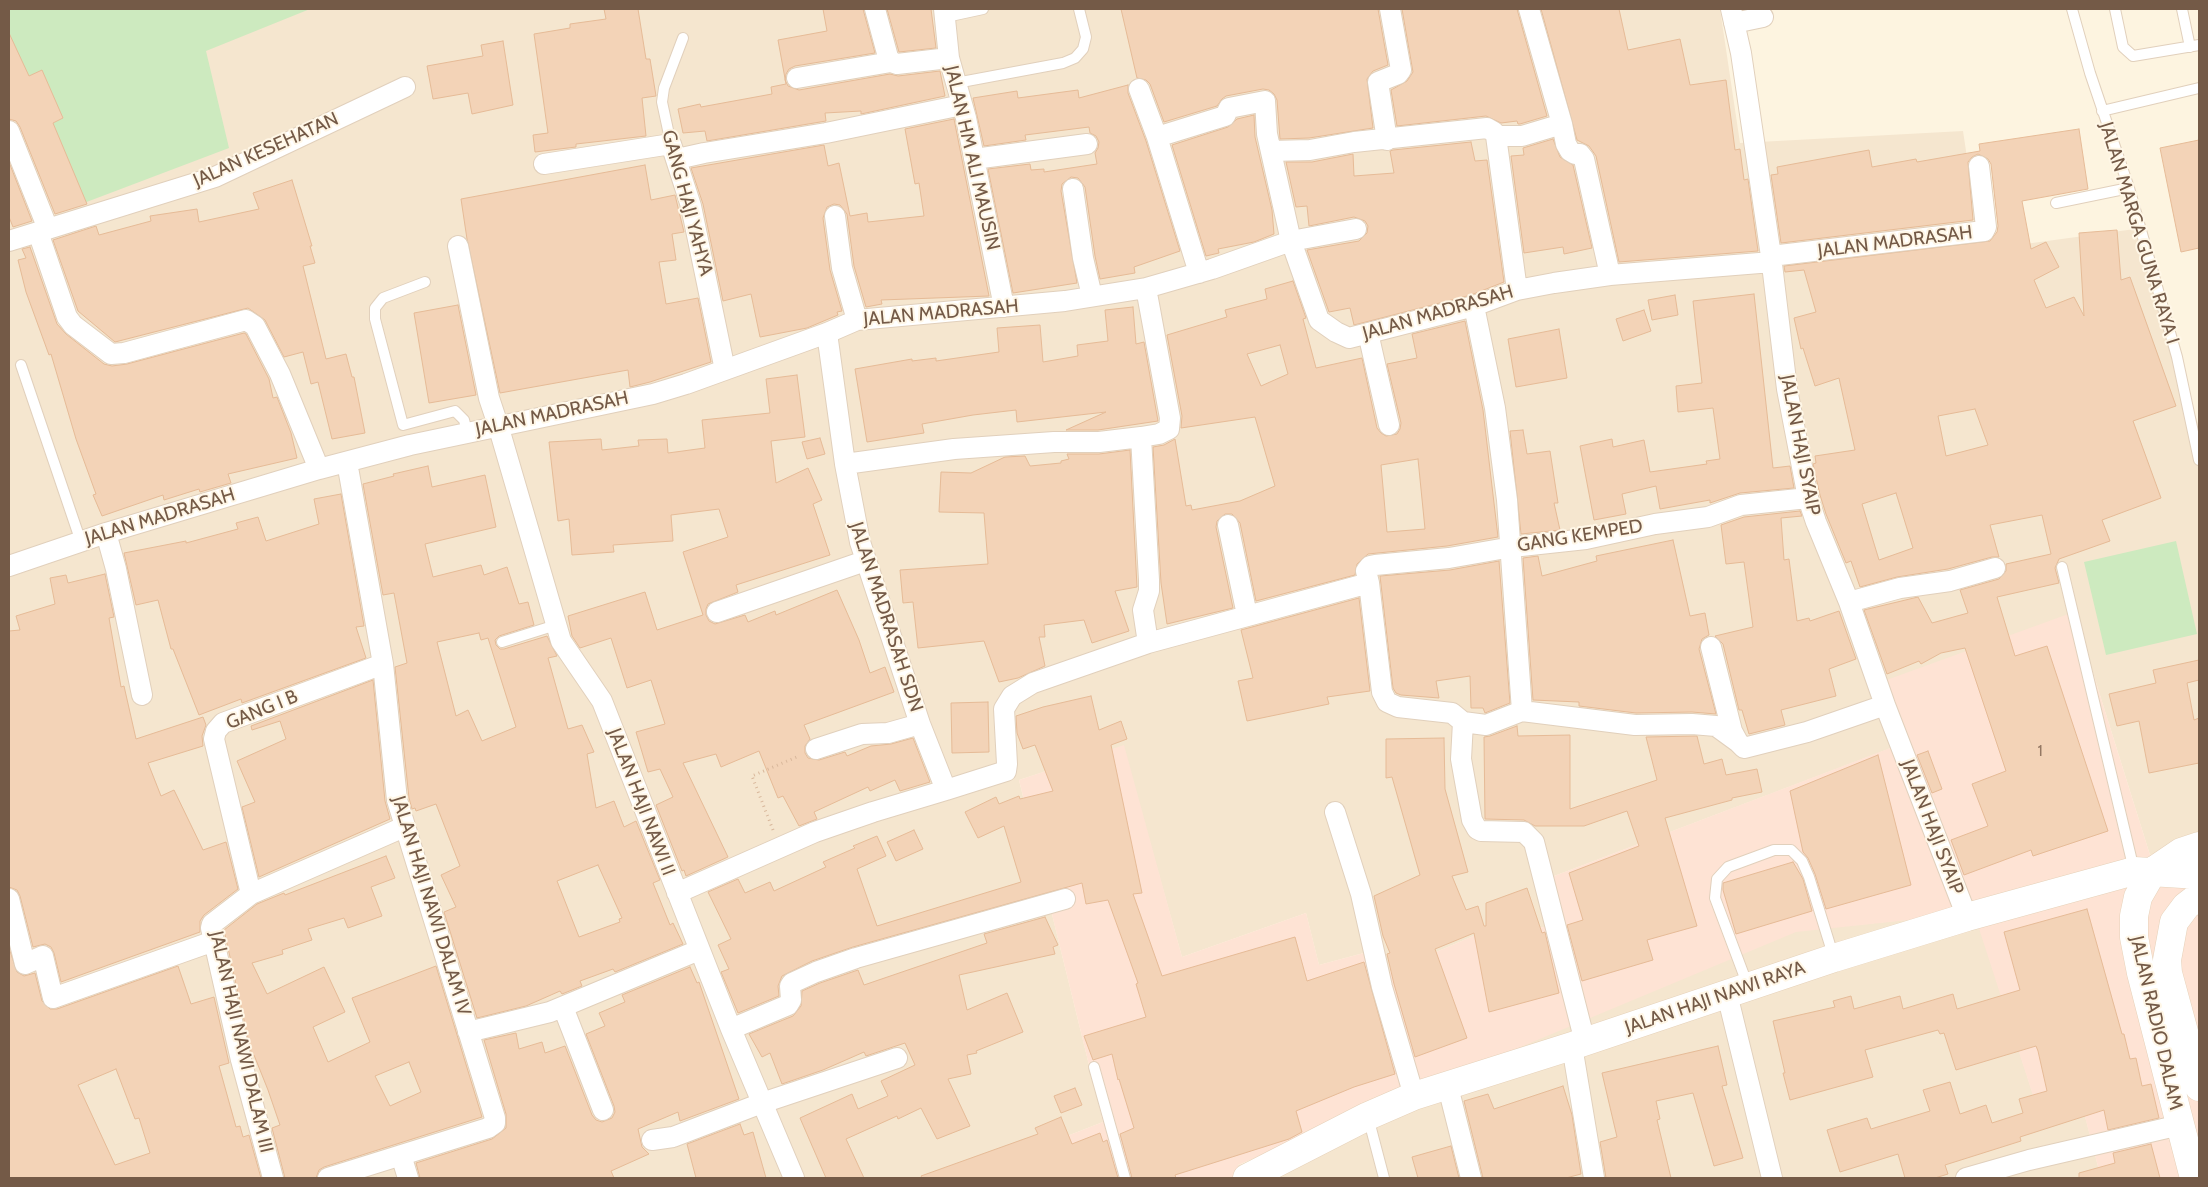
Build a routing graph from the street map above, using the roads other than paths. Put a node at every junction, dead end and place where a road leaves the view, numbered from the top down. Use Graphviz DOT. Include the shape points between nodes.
graph roads {
  1 [pos="876,9"];
  2 [pos="984,9"];
  3 [pos="1079,9"];
  4 [pos="1390,9"];
  5 [pos="1529,9"];
  6 [pos="2072,9"];
  7 [pos="2115,9"];
  8 [pos="2182,9"];
  9 [pos="945,13"];
  10 [pos="1733,16"];
  11 [pos="1763,17"];
  12 [pos="683,38"];
  13 [pos="2195,46"];
  14 [pos="949,58"];
  15 [pos="891,62"];
  16 [pos="796,78"];
  17 [pos="956,83"];
  18 [pos="405,86"];
  19 [pos="2199,88"];
  20 [pos="1139,90"];
  21 [pos="962,105"];
  22 [pos="2102,111"];
  23 [pos="1562,124"];
  24 [pos="9,131"];
  25 [pos="1496,136"];
  26 [pos="1157,137"];
  27 [pos="1388,140"];
  28 [pos="1269,143"];
  29 [pos="1087,144"];
  30 [pos="674,152"];
  31 [pos="974,159"];
  32 [pos="544,164"];
  33 [pos="1979,166"];
  34 [pos="2129,188"];
  35 [pos="1073,189"];
  36 [pos="2056,203"];
  37 [pos="835,216"];
  38 [pos="1356,228"];
  39 [pos="43,230"];
  40 [pos="9,241"];
  41 [pos="1291,241"];
  42 [pos="458,246"];
  43 [pos="1772,259"];
  44 [pos="1199,273"];
  45 [pos="1610,276"];
  46 [pos="425,282"];
  47 [pos="1146,288"];
  48 [pos="1517,290"];
  49 [pos="1092,296"];
  50 [pos="1474,306"];
  51 [pos="1004,307"];
  52 [pos="857,320"];
  53 [pos="827,333"];
  54 [pos="1368,333"];
  55 [pos="21,365"];
  56 [pos="725,370"];
  57 [pos="498,425"];
  58 [pos="1389,425"];
  59 [pos="467,432"];
  60 [pos="1141,437"];
  61 [pos="2199,460"];
  62 [pos="347,462"];
  63 [pos="844,464"];
  64 [pos="319,469"];
  65 [pos="1808,498"];
  66 [pos="1228,525"];
  67 [pos="106,533"];
  68 [pos="81,542"];
  69 [pos="1512,547"];
  70 [pos="865,561"];
  71 [pos="9,566"];
  72 [pos="2062,567"];
  73 [pos="1995,568"];
  74 [pos="1369,584"];
  75 [pos="1848,602"];
  76 [pos="717,612"];
  77 [pos="1247,615"];
  78 [pos="556,625"];
  79 [pos="502,642"];
  80 [pos="1148,642"];
  81 [pos="1711,647"];
  82 [pos="383,664"];
  83 [pos="142,695"];
  84 [pos="1885,704"];
  85 [pos="1522,711"];
  86 [pos="1463,722"];
  87 [pos="920,724"];
  88 [pos="1738,742"];
  89 [pos="816,748"];
  90 [pos="946,790"];
  91 [pos="1335,812"];
  92 [pos="404,827"];
  93 [pos="2199,846"];
  94 [pos="2144,871"];
  95 [pos="2199,875"];
  96 [pos="677,893"];
  97 [pos="251,894"];
  98 [pos="2199,896"];
  99 [pos="9,899"];
  100 [pos="1065,899"];
  101 [pos="1967,917"];
  102 [pos="214,941"];
  103 [pos="699,950"];
  104 [pos="1834,958"];
  105 [pos="1737,991"];
  106 [pos="563,1007"];
  107 [pos="730,1030"];
  108 [pos="468,1032"];
  109 [pos="1579,1044"];
  110 [pos="897,1058"];
  111 [pos="1094,1067"];
  112 [pos="1448,1087"];
  113 [pos="2199,1087"];
  114 [pos="1414,1096"];
  115 [pos="762,1103"];
  116 [pos="602,1110"];
  117 [pos="1368,1116"];
  118 [pos="2180,1124"];
  119 [pos="652,1140"];
  120 [pos="401,1155"];
  121 [pos="1254,1177"];
  122 [pos="273,1178"];
  123 [pos="328,1178"];
  124 [pos="408,1178"];
  125 [pos="794,1178"];
  126 [pos="1125,1178"];
  127 [pos="1384,1178"];
  128 [pos="1471,1178"];
  129 [pos="1594,1178"];
  130 [pos="1772,1178"];
  131 [pos="1966,1178"];
  132 [pos="2194,1178"];
  1 -- 15 [label="street"];
  2 -- 9 [label="lane"];
  3 -- 17 [label="lane" via="1086,37 1074,58 1063,63"];
  4 -- 27 [label="street" via="1401,70 1378,82"];
  5 -- 23 [label="street"];
  6 -- 22 [label="lane, JALAN MARGA GUNA RAYA I"];
  7 -- 13 [label="lane" via="2123,47 2133,56"];
  8 -- 13 [label="lane"];
  9 -- 14 [label="street, JALAN HM ALI MAUSIN"];
  10 -- 11 [label="street"];
  10 -- 43 [label="street, JALAN HAJI SYAIP"];
  12 -- 30 [label="lane, GANG HAJI YAHYA" via="662,102"];
  14 -- 15 [label="street"];
  14 -- 17 [label="street, JALAN HM ALI MAUSIN"];
  15 -- 16 [label="street"];
  17 -- 21 [label="street, JALAN HM ALI MAUSIN"];
  18 -- 39 [label="street, JALAN KESEHATAN" via="215,177"];
  19 -- 22 [label="lane"];
  20 -- 26 [label="street"];
  21 -- 30 [label="street" via="826,133 704,153"];
  21 -- 31 [label="street, JALAN HM ALI MAUSIN"];
  22 -- 34 [label="lane, JALAN MARGA GUNA RAYA I"];
  23 -- 25 [label="street" via="1522,136"];
  23 -- 45 [label="street" via="1570,151 1584,159"];
  24 -- 39 [label="street"];
  25 -- 27 [label="street" via="1487,128"];
  25 -- 48 [label="street"];
  26 -- 28 [label="street" via="1225,116 1229,108 1262,100"];
  26 -- 44 [label="street"];
  27 -- 28 [label="street" via="1310,150"];
  28 -- 41 [label="street"];
  29 -- 31 [label="street"];
  30 -- 32 [label="street"];
  30 -- 56 [label="street, GANG HAJI YAHYA" via="691,206"];
  31 -- 51 [label="street, JALAN HM ALI MAUSIN"];
  33 -- 43 [label="street, JALAN MADRASAH" via="1984,231"];
  34 -- 36 [label="lane"];
  34 -- 61 [label="lane, JALAN MARGA GUNA RAYA I" via="2177,357"];
  35 -- 49 [label="street"];
  37 -- 52 [label="street" via="842,268"];
  38 -- 41 [label="street"];
  39 -- 40 [label="street, JALAN KESEHATAN"];
  39 -- 64 [label="street" via="67,317 111,354 124,354 246,320 255,326 280,374"];
  41 -- 44 [label="street, JALAN MADRASAH"];
  41 -- 54 [label="street, JALAN MADRASAH" via="1319,320 1349,338"];
  42 -- 57 [label="street, JALAN HAJI NAWI II" via="489,398"];
  43 -- 45 [label="street, JALAN MADRASAH"];
  43 -- 65 [label="street, JALAN HAJI SYAIP" via="1787,389"];
  44 -- 47 [label="street, JALAN MADRASAH"];
  45 -- 48 [label="street, JALAN MADRASAH"];
  46 -- 59 [label="lane" via="383,298 374,308 403,425 455,411 464,420"];
  47 -- 49 [label="street, JALAN MADRASAH"];
  47 -- 60 [label="street" via="1170,418 1169,428 1159,434"];
  48 -- 50 [label="street, JALAN MADRASAH"];
  49 -- 51 [label="street, JALAN MADRASAH"];
  50 -- 54 [label="street, JALAN MADRASAH"];
  50 -- 69 [label="street" via="1495,408"];
  51 -- 52 [label="street, JALAN MADRASAH"];
  52 -- 53 [label="street, JALAN MADRASAH"];
  53 -- 56 [label="street, JALAN MADRASAH"];
  53 -- 63 [label="street, JALAN MADRASAH SDN"];
  54 -- 58 [label="street"];
  55 -- 68 [label="lane"];
  56 -- 57 [label="street, JALAN MADRASAH" via="653,394"];
  57 -- 59 [label="street, JALAN MADRASAH"];
  57 -- 78 [label="street, JALAN HAJI NAWI II"];
  59 -- 62 [label="street, JALAN MADRASAH"];
  60 -- 63 [label="street" via="954,449"];
  60 -- 80 [label="street" via="1149,580 1143,610"];
  62 -- 64 [label="street, JALAN MADRASAH"];
  62 -- 82 [label="street, JALAN HAJI NAWI DALAM IV"];
  63 -- 70 [label="street, JALAN MADRASAH SDN"];
  64 -- 67 [label="street, JALAN MADRASAH"];
  65 -- 69 [label="street, GANG KEMPED" via="1741,504 1696,519"];
  65 -- 75 [label="street, JALAN HAJI SYAIP"];
  66 -- 77 [label="street"];
  67 -- 68 [label="street, JALAN MADRASAH"];
  67 -- 83 [label="street"];
  68 -- 71 [label="street, JALAN MADRASAH"];
  69 -- 74 [label="street, GANG KEMPED" via="1449,558 1370,566 1366,571"];
  69 -- 85 [label="street"];
  70 -- 76 [label="street"];
  70 -- 87 [label="street, JALAN MADRASAH SDN"];
  72 -- 94 [label="lane"];
  73 -- 75 [label="street" via="1950,581 1900,588"];
  74 -- 77 [label="street"];
  74 -- 86 [label="street" via="1382,692 1388,702 1398,707 1452,713"];
  75 -- 84 [label="street, JALAN HAJI SYAIP"];
  77 -- 80 [label="street"];
  78 -- 79 [label="lane"];
  78 -- 96 [label="street, JALAN HAJI NAWI II" via="561,641 602,701"];
  80 -- 90 [label="street" via="1055,674 1012,696 1004,708 1006,771"];
  81 -- 88 [label="street" via="1729,721"];
  82 -- 92 [label="street, JALAN HAJI NAWI DALAM IV" via="396,800"];
  82 -- 97 [label="street, GANG I B" via="223,723 216,731 214,740"];
  84 -- 88 [label="street" via="1807,732 1749,748"];
  84 -- 101 [label="street, JALAN HAJI SYAIP"];
  85 -- 86 [label="street" via="1486,725"];
  85 -- 88 [label="street" via="1635,726 1716,726"];
  86 -- 109 [label="street" via="1461,759 1472,820 1477,829 1524,832 1534,842"];
  87 -- 89 [label="street, JALAN MADRASAH SDN" via="888,733 862,734"];
  87 -- 90 [label="street"];
  90 -- 96 [label="street" via="846,821"];
  91 -- 114 [label="street" via="1361,894 1382,987"];
  92 -- 97 [label="street"];
  92 -- 108 [label="street, JALAN HAJI NAWI DALAM IV"];
  93 -- 94 [label="street"];
  94 -- 95 [label="street, JALAN HAJI NAWI RAYA"];
  94 -- 101 [label="street, JALAN HAJI NAWI RAYA"];
  94 -- 118 [label="street, JALAN RADIO DALAM" via="2134,916 2134,937"];
  96 -- 103 [label="street, JALAN HAJI NAWI II"];
  97 -- 102 [label="street, JALAN HAJI NAWI DALAM III" via="212,924"];
  98 -- 113 [label="street, JALAN RADIO DALAM" via="2174,922 2167,960"];
  99 -- 102 [label="street" via="25,964 43,956 53,998"];
  100 -- 107 [label="street" via="816,972 792,983 792,1000 788,1005"];
  101 -- 104 [label="street, JALAN HAJI NAWI RAYA"];
  102 -- 122 [label="street, JALAN HAJI NAWI DALAM III" via="241,1060"];
  103 -- 106 [label="street"];
  103 -- 107 [label="street, JALAN HAJI NAWI II"];
  104 -- 105 [label="street, JALAN HAJI NAWI RAYA"];
  104 -- 105 [label="lane" via="1802,861 1791,850 1774,850 1728,867 1717,879 1716,898"];
  105 -- 109 [label="street, JALAN HAJI NAWI RAYA"];
  105 -- 130 [label="street"];
  106 -- 108 [label="street"];
  106 -- 116 [label="street"];
  107 -- 115 [label="street, JALAN HAJI NAWI II"];
  108 -- 120 [label="street, JALAN HAJI NAWI DALAM IV" via="496,1118 493,1124"];
  109 -- 112 [label="street, JALAN HAJI NAWI RAYA"];
  109 -- 129 [label="street"];
  110 -- 115 [label="street"];
  111 -- 126 [label="lane"];
  112 -- 114 [label="street, JALAN HAJI NAWI RAYA"];
  112 -- 128 [label="street"];
  114 -- 117 [label="street, JALAN HAJI NAWI RAYA"];
  115 -- 119 [label="street" via="673,1137"];
  115 -- 125 [label="street, JALAN HAJI NAWI II"];
  117 -- 121 [label="street, JALAN HAJI NAWI RAYA"];
  117 -- 127 [label="lane"];
  118 -- 131 [label="street"];
  118 -- 132 [label="street, JALAN RADIO DALAM"];
  120 -- 123 [label="street"];
  120 -- 124 [label="street"];
}
